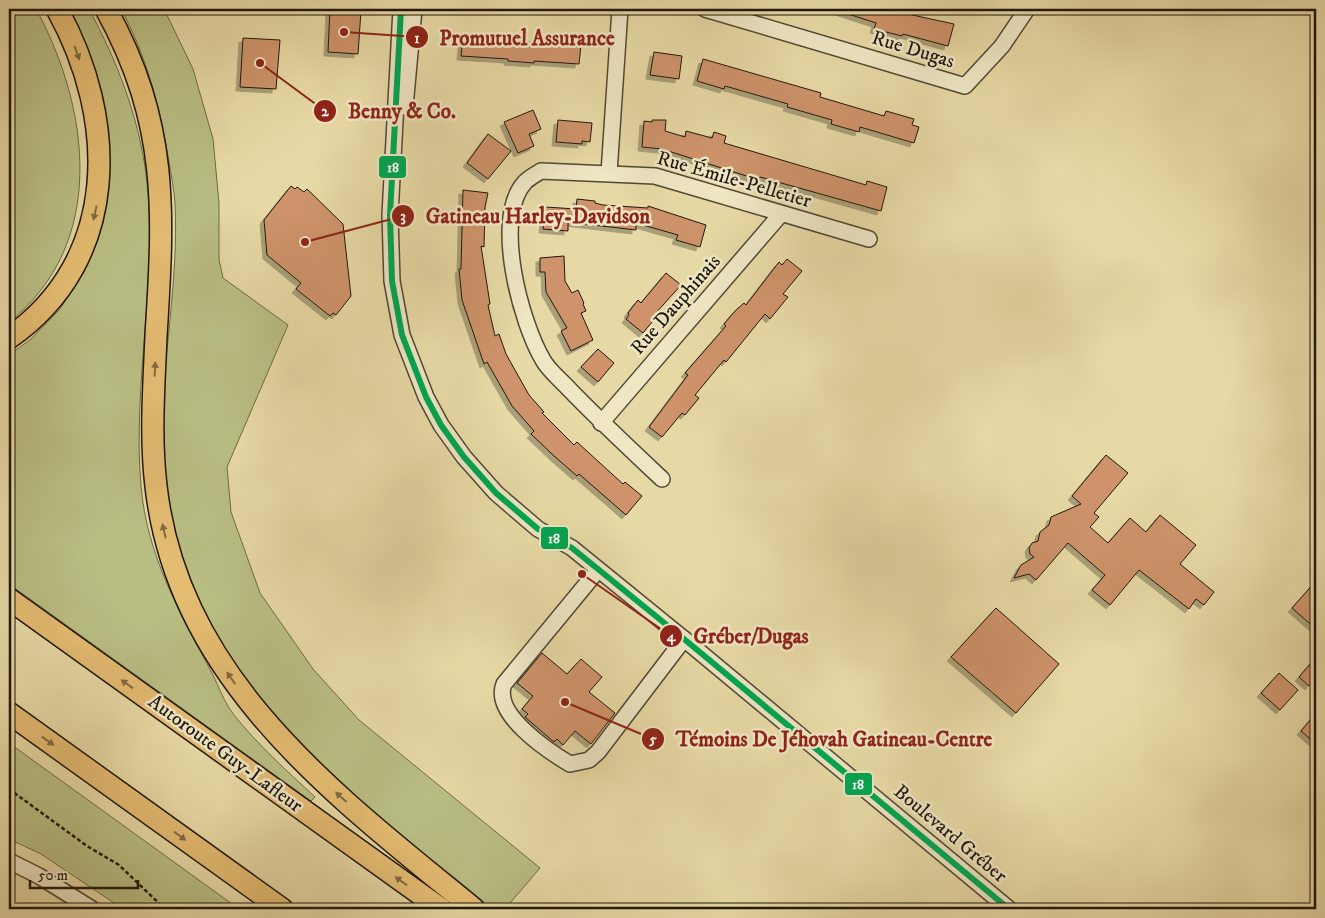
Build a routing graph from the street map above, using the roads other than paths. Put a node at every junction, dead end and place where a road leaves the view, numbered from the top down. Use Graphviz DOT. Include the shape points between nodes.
graph roads {
  1 [pos="57,9"];
  2 [pos="106,9"];
  3 [pos="401,9"];
  4 [pos="414,9"];
  5 [pos="620,9"];
  6 [pos="705,9"];
  7 [pos="1026,9"];
  8 [pos="609,173"];
  9 [pos="781,214"];
  10 [pos="390,215"];
  11 [pos="869,239"];
  12 [pos="9,338"];
  13 [pos="601,422"];
  14 [pos="662,479"];
  15 [pos="598,570"];
  16 [pos="9,599"];
  17 [pos="684,639"];
  18 [pos="9,713"];
  19 [pos="9,861"];
  20 [pos="92,909"];
  21 [pos="282,909"];
  22 [pos="441,909"];
  23 [pos="474,909"];
  24 [pos="1009,909"];
  1 -- 12 [label="highway, one-way" via="79,56 93,108 99,166 96,207 87,239 70,275 44,308"];
  23 -- 2 [label="highway, one-way" via="355,810 282,741 229,676 200,628 182,588 162,526 153,453 162,226 157,150 136,71"];
  3 -- 10 [label="street, Boulevard Gréber"];
  4 -- 10 [label="street, Boulevard Gréber" via="403,140"];
  5 -- 8 [label="street"];
  6 -- 7 [label="street, Rue Dugas" via="965,86 1002,46"];
  8 -- 9 [label="street, Rue Émile-Pelletier" via="668,178"];
  8 -- 13 [label="street, Rue Émile-Pelletier" via="541,171 525,182 516,198 510,236 513,272 525,319 544,361"];
  9 -- 11 [label="street, Rue Émile-Pelletier"];
  9 -- 13 [label="street, Rue Dauphinais"];
  10 -- 15 [label="street, Boulevard Gréber" via="392,281 402,335 426,397 441,425 496,493 538,529 572,548"];
  13 -- 14 [label="street, Rue Émile-Pelletier"];
  15 -- 17 [label="street, Boulevard Gréber"];
  15 -- 17 [label="street" via="504,684 501,695 516,723 570,764 589,760 605,744"];
  22 -- 16 [label="highway, Autoroute Guy-Lafleur, one-way"];
  17 -- 24 [label="street, Boulevard Gréber"];
  18 -- 21 [label="highway, one-way"];
  19 -- 20 [label="street"];
}
